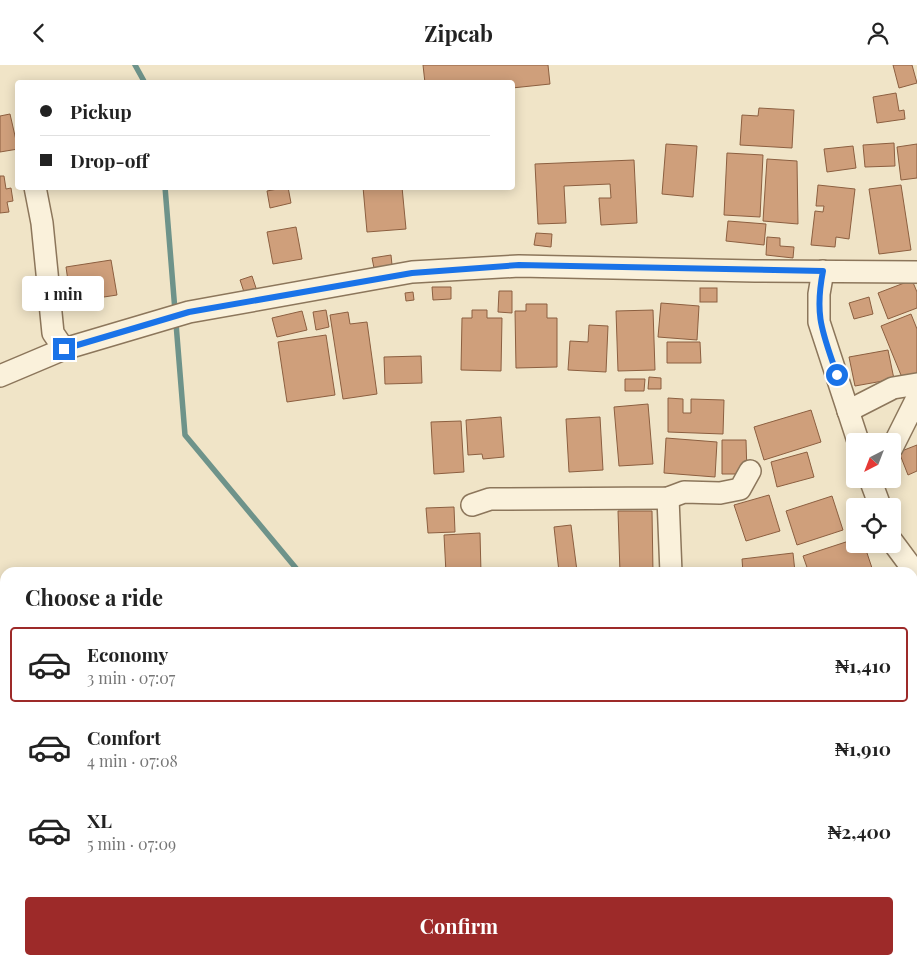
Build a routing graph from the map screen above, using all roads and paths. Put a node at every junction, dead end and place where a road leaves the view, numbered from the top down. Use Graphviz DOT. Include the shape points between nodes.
graph roads {
  1 [pos="36,190"];
  2 [pos="823,271"];
  3 [pos="917,272"];
  4 [pos="64,349"];
  5 [pos="0,376"];
  6 [pos="917,385"];
  7 [pos="917,398"];
  8 [pos="848,411"];
  9 [pos="855,433"];
  10 [pos="900,433"];
  11 [pos="750,471"];
  12 [pos="668,498"];
  13 [pos="472,505"];
  14 [pos="901,553"];
  15 [pos="671,567"];
  16 [pos="911,567"];
  1 -- 4 [label="street" via="53,333"];
  2 -- 3 [label="street"];
  2 -- 4 [label="street" via="519,265 412,273 189,312"];
  2 -- 8 [label="street" via="819,322"];
  4 -- 5 [label="street"];
  6 -- 8 [label="street" via="894,388"];
  7 -- 10 [label="street"];
  8 -- 9 [label="street"];
  11 -- 12 [label="street" via="740,489 720,493 684,492"];
  12 -- 13 [label="street" via="490,499"];
  12 -- 15 [label="street"];
  14 -- 16 [label="street"];
}
